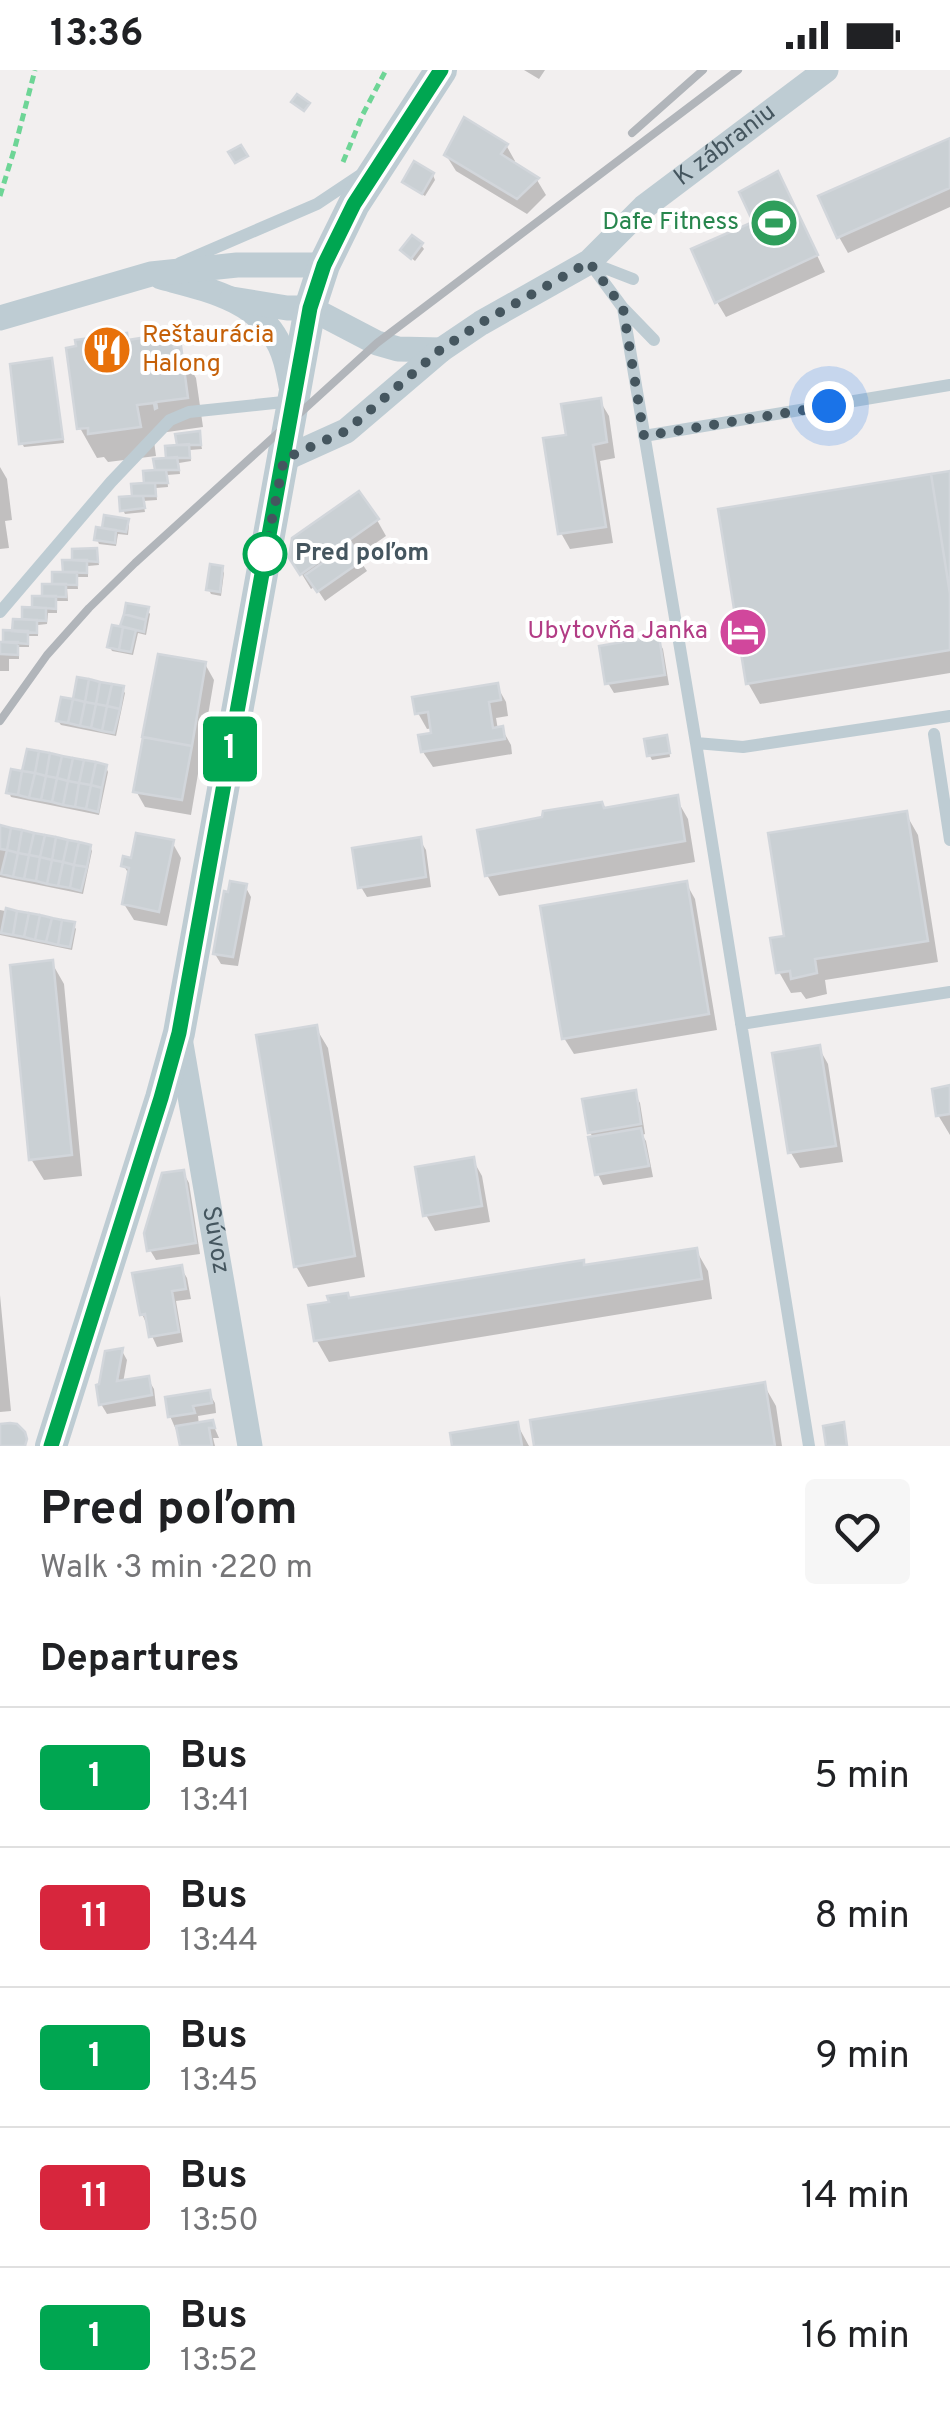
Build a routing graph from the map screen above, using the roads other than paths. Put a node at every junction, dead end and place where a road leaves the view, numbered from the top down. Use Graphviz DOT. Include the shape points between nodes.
graph roads {
  1 [pos="826,70"];
  2 [pos="432,73"];
  3 [pos="382,160"];
  4 [pos="589,262"];
  5 [pos="324,265"];
  6 [pos="151,274"];
  7 [pos="633,279"];
  8 [pos="232,299"];
  9 [pos="310,308"];
  10 [pos="623,308"];
  11 [pos="0,318"];
  12 [pos="654,340"];
  13 [pos="440,350"];
  14 [pos="950,385"];
  15 [pos="294,401"];
  16 [pos="644,436"];
  17 [pos="284,459"];
  18 [pos="0,612"];
  19 [pos="950,716"];
  20 [pos="934,734"];
  21 [pos="696,744"];
  22 [pos="950,840"];
  23 [pos="950,992"];
  24 [pos="741,1024"];
  25 [pos="179,1033"];
  26 [pos="50,1446"];
  27 [pos="250,1446"];
  28 [pos="809,1446"];
  1 -- 4 [label="street, K zábraniu" via="644,207"];
  2 -- 3 [label="street"];
  3 -- 5 [label="street"];
  3 -- 6 [label="lane" via="317,204"];
  4 -- 7 [label="lane"];
  4 -- 10 [label="lane"];
  4 -- 13 [label="street, K zábraniu"];
  5 -- 6 [label="street"];
  5 -- 9 [label="street"];
  6 -- 8 [label="street"];
  6 -- 11 [label="street"];
  8 -- 9 [label="street"];
  8 -- 15 [label="street" via="278,341"];
  9 -- 13 [label="street" via="377,343"];
  9 -- 15 [label="street"];
  10 -- 12 [label="lane"];
  10 -- 16 [label="lane"];
  13 -- 17 [label="street, K zábraniu" via="346,431"];
  14 -- 16 [label="lane"];
  15 -- 17 [label="street"];
  15 -- 18 [label="lane" via="189,412 170,420"];
  16 -- 21 [label="lane"];
  17 -- 25 [label="street"];
  19 -- 21 [label="lane" via="744,747"];
  20 -- 22 [label="lane"];
  21 -- 24 [label="lane"];
  23 -- 24 [label="lane"];
  24 -- 28 [label="lane"];
  25 -- 26 [label="street"];
  25 -- 27 [label="street, Súvoz"];
}
